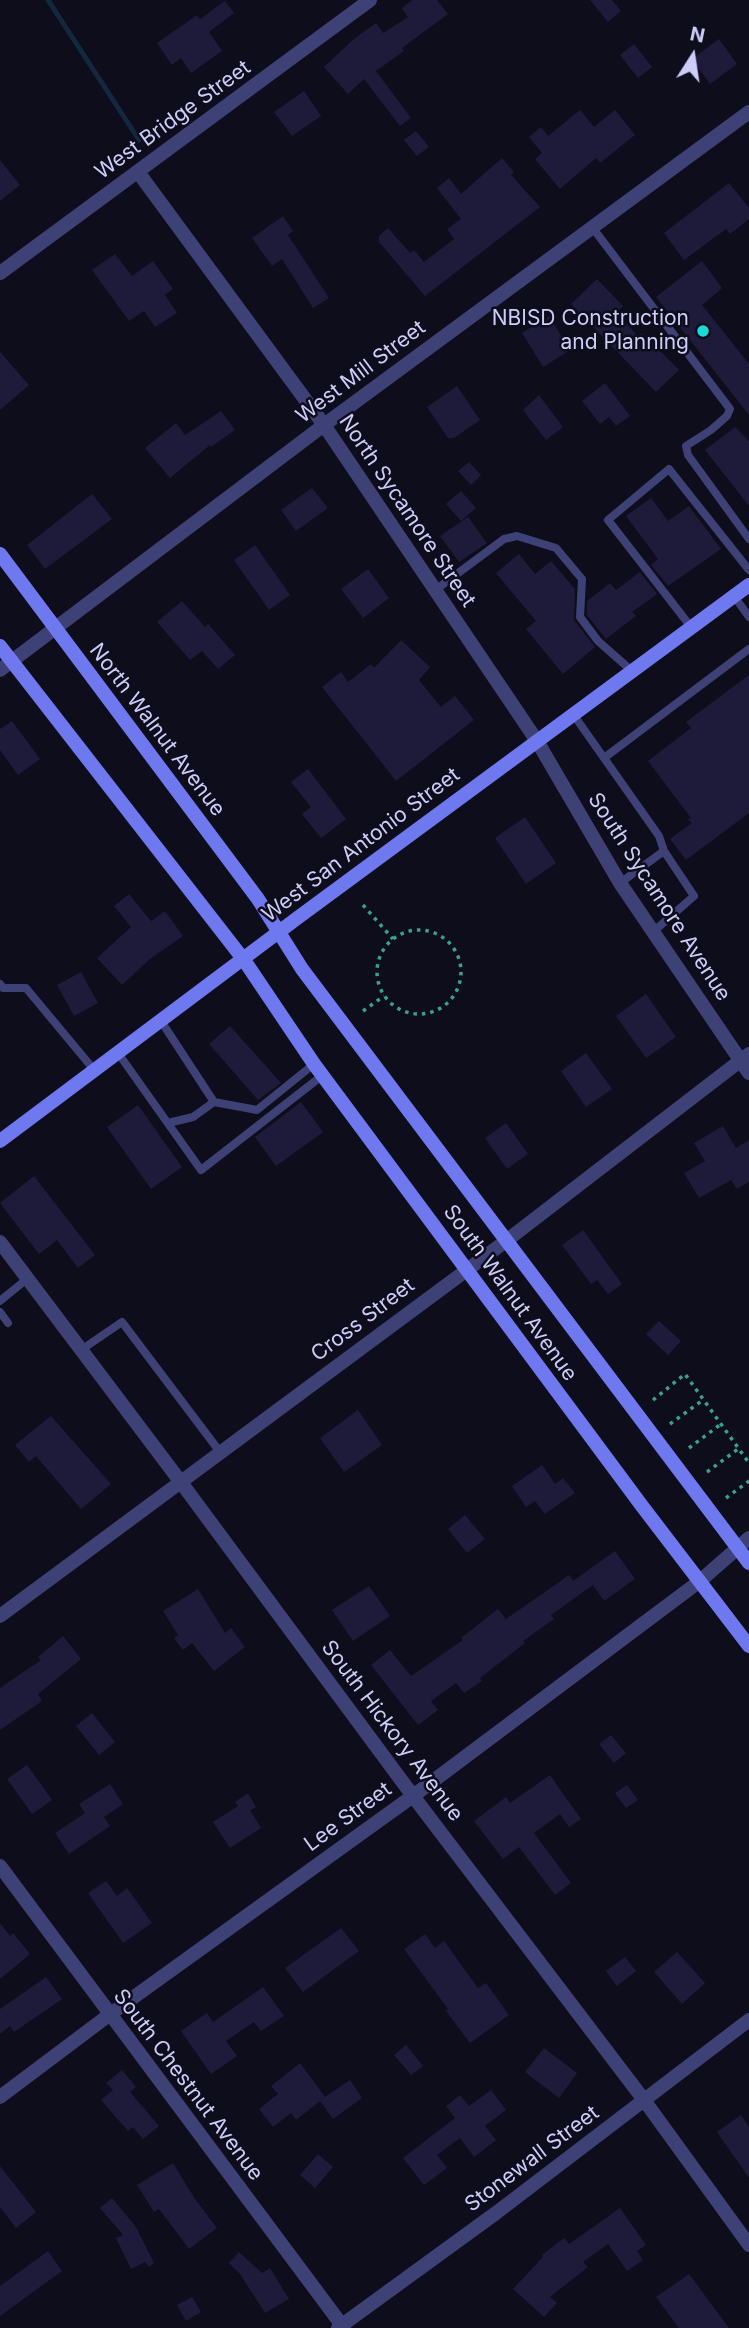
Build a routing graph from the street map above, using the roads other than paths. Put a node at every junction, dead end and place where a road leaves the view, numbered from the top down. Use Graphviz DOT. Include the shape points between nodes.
graph roads {
  1 [pos="370,0"];
  2 [pos="749,112"];
  3 [pos="138,172"];
  4 [pos="592,227"];
  5 [pos="0,273"];
  6 [pos="324,425"];
  7 [pos="749,539"];
  8 [pos="0,554"];
  9 [pos="749,570"];
  10 [pos="749,585"];
  11 [pos="434,591"];
  12 [pos="734,596"];
  13 [pos="749,617"];
  14 [pos="691,627"];
  15 [pos="56,629"];
  16 [pos="0,646"];
  17 [pos="749,649"];
  18 [pos="6,666"];
  19 [pos="632,671"];
  20 [pos="573,714"];
  21 [pos="537,741"];
  22 [pos="604,758"];
  23 [pos="664,851"];
  24 [pos="620,883"];
  25 [pos="280,931"];
  26 [pos="653,932"];
  27 [pos="244,960"];
  28 [pos="0,984"];
  29 [pos="161,1021"];
  30 [pos="118,1053"];
  31 [pos="745,1057"];
  32 [pos="319,1069"];
  33 [pos="95,1071"];
  34 [pos="749,1073"];
  35 [pos="214,1102"];
  36 [pos="168,1123"];
  37 [pos="0,1141"];
  38 [pos="506,1241"];
  39 [pos="0,1242"];
  40 [pos="466,1268"];
  41 [pos="27,1279"];
  42 [pos="0,1301"];
  43 [pos="0,1312"];
  44 [pos="8,1323"];
  45 [pos="80,1350"];
  46 [pos="220,1452"];
  47 [pos="180,1481"];
  48 [pos="743,1543"];
  49 [pos="749,1563"];
  50 [pos="700,1581"];
  51 [pos="0,1616"];
  52 [pos="749,1646"];
  53 [pos="413,1796"];
  54 [pos="0,1866"];
  55 [pos="109,2015"];
  56 [pos="749,2020"];
  57 [pos="0,2097"];
  58 [pos="644,2100"];
  59 [pos="749,2245"];
  60 [pos="341,2327"];
  1 -- 3 [label="street, West Bridge Street"];
  2 -- 4 [label="street, West Mill Street"];
  3 -- 5 [label="street, West Bridge Street"];
  3 -- 6 [label="street, North Sycamore Street"];
  4 -- 6 [label="street, West Mill Street"];
  4 -- 7 [label="lane" via="730,409 711,430 686,446"];
  6 -- 11 [label="street, North Sycamore Street"];
  6 -- 15 [label="street, West Mill Street"];
  8 -- 15 [label="main road, North Walnut Avenue"];
  9 -- 14 [label="lane" via="669,469 608,520"];
  10 -- 12 [label="main road, West San Antonio Street"];
  11 -- 19 [label="lane" via="504,539 517,536 556,548 582,579 580,617"];
  11 -- 21 [label="street, North Sycamore Street"];
  12 -- 13 [label="lane"];
  12 -- 14 [label="main road, West San Antonio Street"];
  14 -- 19 [label="main road, West San Antonio Street"];
  15 -- 18 [label="street, West Mill Street"];
  15 -- 25 [label="main road, North Walnut Avenue"];
  16 -- 18 [label="main road"];
  17 -- 22 [label="lane"];
  18 -- 27 [label="main road"];
  19 -- 20 [label="main road, West San Antonio Street"];
  20 -- 21 [label="main road, West San Antonio Street"];
  20 -- 22 [label="lane"];
  21 -- 24 [label="street, South Sycamore Avenue"];
  21 -- 25 [label="main road, West San Antonio Street"];
  22 -- 23 [label="lane" via="659,836"];
  23 -- 24 [label="lane"];
  23 -- 26 [label="lane" via="694,896"];
  24 -- 26 [label="street, South Sycamore Avenue"];
  25 -- 27 [label="main road, West San Antonio Street"];
  25 -- 38 [label="main road, South Walnut Avenue" via="302,969"];
  26 -- 31 [label="street, South Sycamore Avenue"];
  27 -- 29 [label="main road, West San Antonio Street"];
  27 -- 32 [label="main road, South Walnut Avenue"];
  28 -- 33 [label="lane" via="26,988"];
  29 -- 30 [label="main road, West San Antonio Street"];
  29 -- 35 [label="lane"];
  30 -- 33 [label="main road, West San Antonio Street"];
  30 -- 36 [label="lane"];
  31 -- 34 [label="street, South Sycamore Avenue"];
  31 -- 38 [label="street, Cross Street"];
  32 -- 35 [label="lane" via="257,1110"];
  32 -- 36 [label="lane" via="201,1170"];
  32 -- 40 [label="main road, South Walnut Avenue"];
  33 -- 37 [label="main road, West San Antonio Street"];
  35 -- 36 [label="lane" via="193,1117"];
  38 -- 40 [label="street, Cross Street"];
  38 -- 48 [label="main road, South Walnut Avenue"];
  39 -- 41 [label="street, South Hickory Avenue"];
  40 -- 46 [label="street, Cross Street"];
  40 -- 50 [label="main road, South Walnut Avenue"];
  41 -- 42 [label="lane"];
  41 -- 45 [label="street, South Hickory Avenue"];
  43 -- 44 [label="lane"];
  45 -- 46 [label="lane" via="122,1322"];
  45 -- 47 [label="street, South Hickory Avenue"];
  46 -- 47 [label="street, Cross Street"];
  47 -- 51 [label="street, Cross Street"];
  47 -- 53 [label="street, South Hickory Avenue"];
  48 -- 49 [label="main road, South Walnut Avenue"];
  48 -- 50 [label="street, Lee Street"];
  50 -- 52 [label="main road, South Walnut Avenue"];
  50 -- 53 [label="street, Lee Street"];
  53 -- 55 [label="street, Lee Street"];
  53 -- 58 [label="street, South Hickory Avenue"];
  54 -- 55 [label="street, South Chestnut Avenue"];
  55 -- 57 [label="street, Lee Street"];
  55 -- 60 [label="street, South Chestnut Avenue"];
  56 -- 58 [label="street, Stonewall Street"];
  58 -- 59 [label="street, South Hickory Avenue"];
  58 -- 60 [label="street, Stonewall Street"];
}
